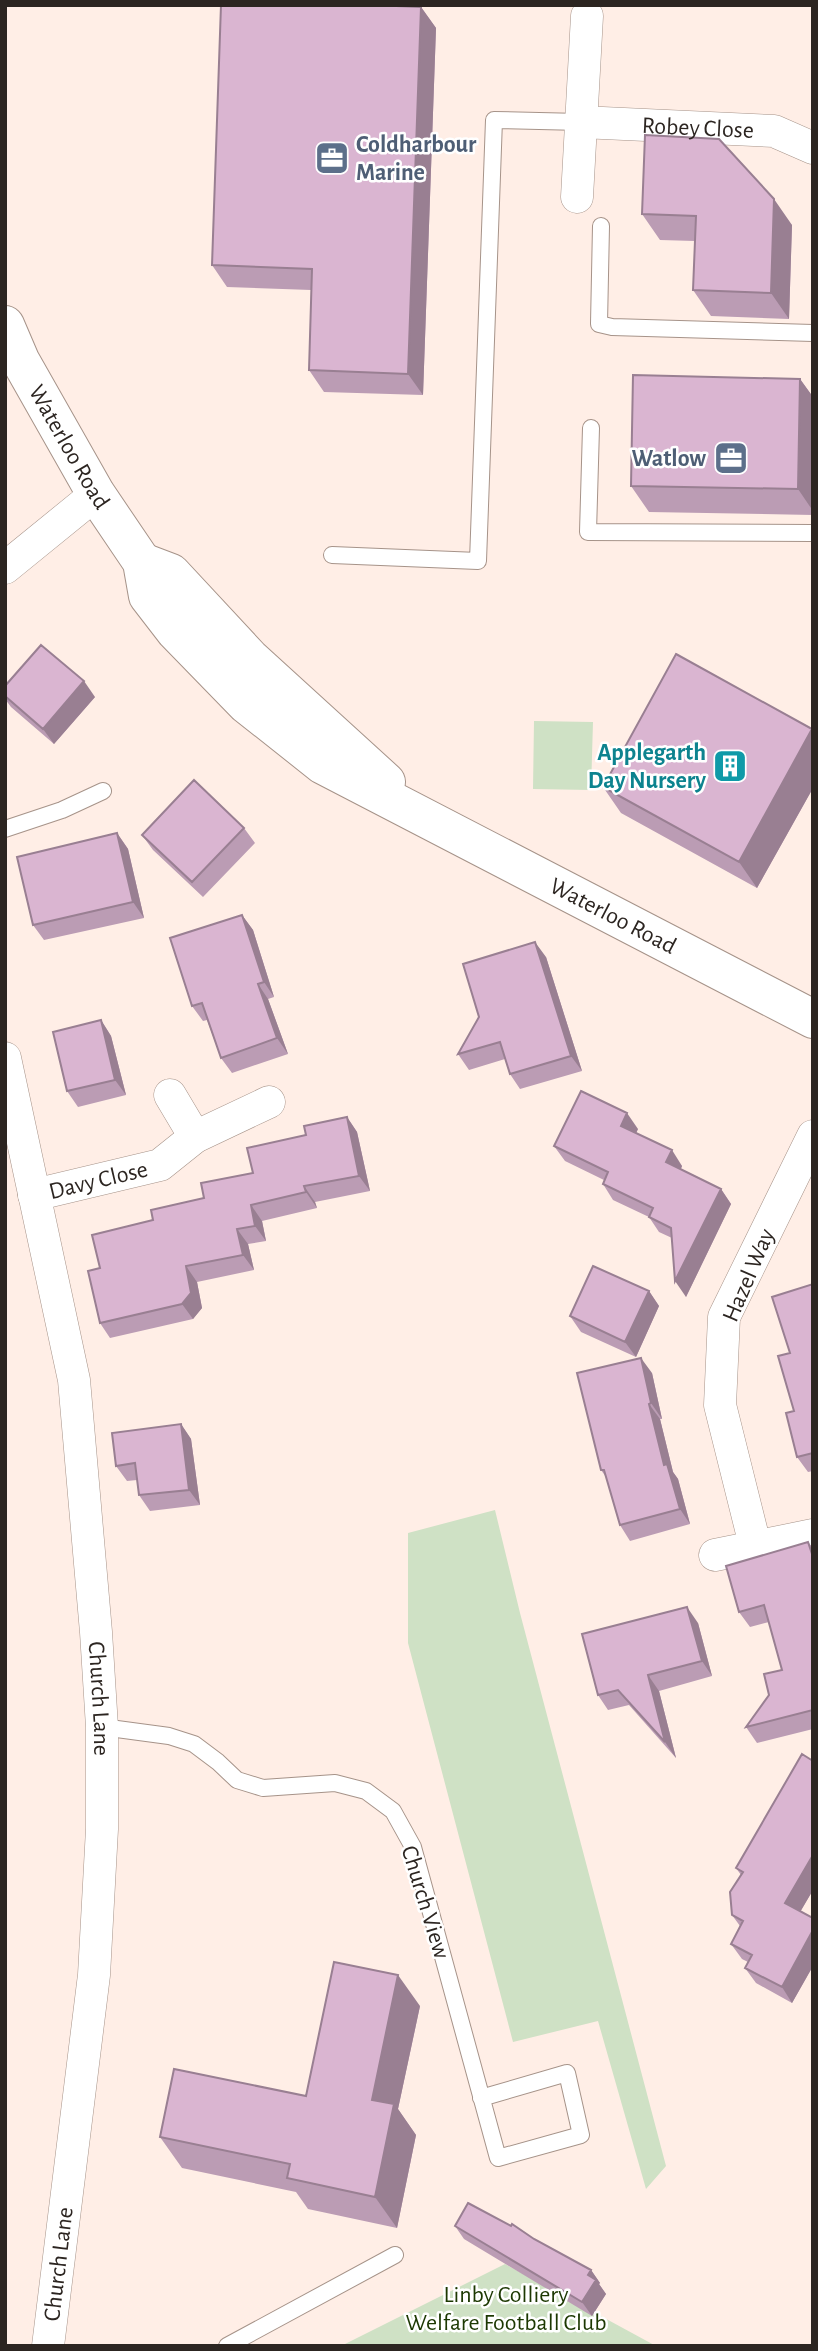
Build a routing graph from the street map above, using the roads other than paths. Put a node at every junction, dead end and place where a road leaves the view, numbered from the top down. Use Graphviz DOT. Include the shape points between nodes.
graph roads {
  1 [pos="587,16"];
  2 [pos="581,122"];
  3 [pos="813,148"];
  4 [pos="577,197"];
  5 [pos="601,226"];
  6 [pos="5,325"];
  7 [pos="813,333"];
  8 [pos="591,428"];
  9 [pos="96,495"];
  10 [pos="813,533"];
  11 [pos="332,555"];
  12 [pos="5,568"];
  13 [pos="103,791"];
  14 [pos="5,829"];
  15 [pos="813,1019"];
  16 [pos="5,1058"];
  17 [pos="170,1096"];
  18 [pos="269,1102"];
  19 [pos="813,1136"];
  20 [pos="195,1137"];
  21 [pos="34,1195"];
  22 [pos="813,1535"];
  23 [pos="755,1545"];
  24 [pos="715,1555"];
  25 [pos="102,1727"];
  26 [pos="481,2098"];
  27 [pos="395,2255"];
  28 [pos="48,2346"];
  29 [pos="227,2346"];
  1 -- 2 [label="street"];
  2 -- 3 [label="street, Robey Close" via="774,131"];
  2 -- 4 [label="street"];
  2 -- 11 [label="lane" via="494,120 478,561"];
  5 -- 7 [label="lane" via="598,324"];
  6 -- 9 [label="street, Waterloo Road"];
  8 -- 10 [label="lane" via="588,531"];
  9 -- 12 [label="street"];
  9 -- 15 [label="street, Waterloo Road" via="142,562 148,596 175,631 240,699 323,765"];
  13 -- 14 [label="lane"];
  16 -- 21 [label="street, Church Lane"];
  17 -- 20 [label="street"];
  18 -- 20 [label="street, Davy Close"];
  19 -- 23 [label="street, Hazel Way" via="724,1317 720,1405"];
  20 -- 21 [label="street, Davy Close" via="160,1165"];
  21 -- 25 [label="street, Church Lane" via="74,1380"];
  22 -- 23 [label="street"];
  23 -- 24 [label="street"];
  25 -- 26 [label="lane, Church View" via="194,1744 237,1780 263,1788 335,1783 366,1791 393,1811 413,1847"];
  25 -- 28 [label="street, Church Lane" via="94,1975"];
  26 -- 26 [label="lane, Church View" via="498,2158 581,2135 568,2073"];
  27 -- 29 [label="lane"];
}
